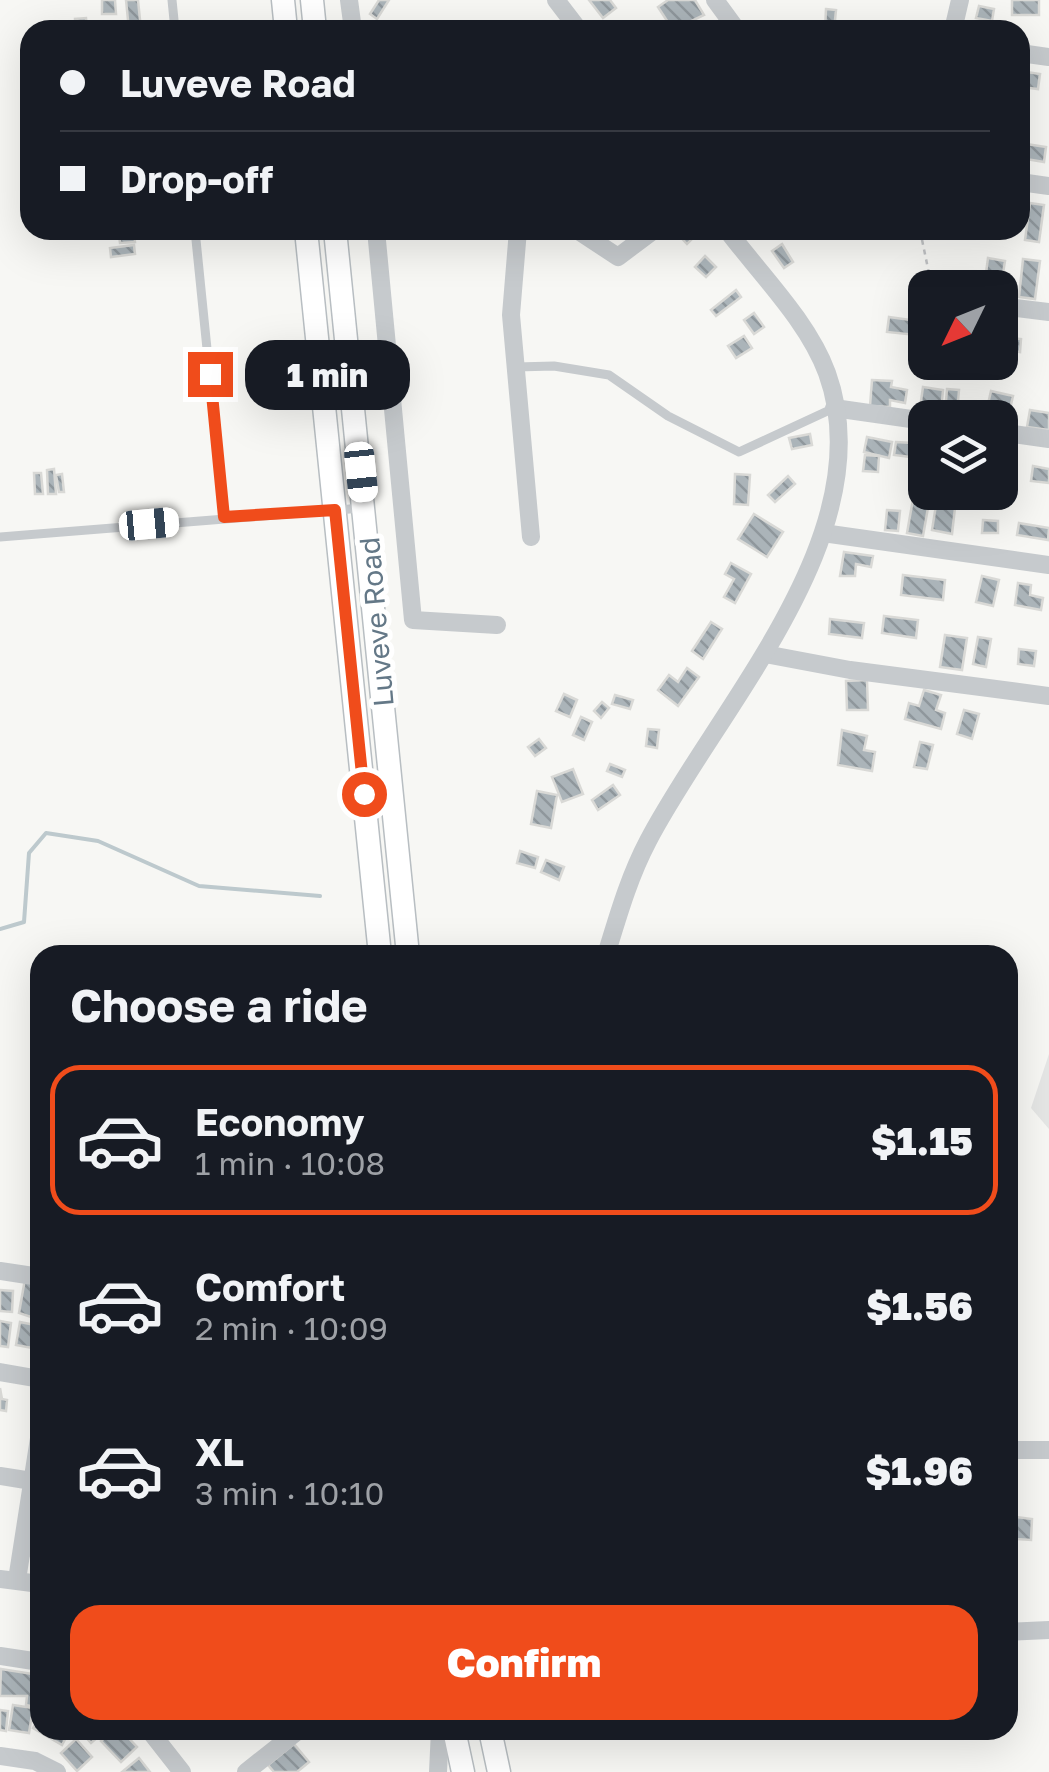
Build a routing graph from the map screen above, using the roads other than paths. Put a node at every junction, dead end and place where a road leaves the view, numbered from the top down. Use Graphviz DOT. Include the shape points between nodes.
graph roads {
  1 [pos="556,0"];
  2 [pos="571,20"];
  3 [pos="196,240"];
  4 [pos="307,240"];
  5 [pos="336,240"];
  6 [pos="377,240"];
  7 [pos="517,240"];
  8 [pos="592,240"];
  9 [pos="641,240"];
  10 [pos="734,240"];
  11 [pos="1018,308"];
  12 [pos="1049,312"];
  13 [pos="516,367"];
  14 [pos="834,408"];
  15 [pos="908,419"];
  16 [pos="1018,435"];
  17 [pos="1049,439"];
  18 [pos="365,508"];
  19 [pos="335,510"];
  20 [pos="224,517"];
  21 [pos="823,533"];
  22 [pos="0,537"];
  23 [pos="531,538"];
  24 [pos="1049,565"];
  25 [pos="497,625"];
  26 [pos="764,654"];
  27 [pos="1049,696"];
  28 [pos="379,945"];
  29 [pos="407,945"];
  30 [pos="609,945"];
  31 [pos="0,1271"];
  32 [pos="30,1276"];
  33 [pos="0,1372"];
  34 [pos="30,1377"];
  35 [pos="1018,1450"];
  36 [pos="1049,1450"];
  37 [pos="0,1476"];
  38 [pos="30,1481"];
  39 [pos="30,1489"];
  40 [pos="6,1584"];
  41 [pos="1049,1630"];
  42 [pos="1018,1632"];
  43 [pos="0,1656"];
  44 [pos="30,1660"];
  45 [pos="157,1740"];
  46 [pos="286,1740"];
  47 [pos="439,1740"];
  48 [pos="456,1740"];
  49 [pos="492,1740"];
  50 [pos="0,1756"];
  51 [pos="435,1771"];
  52 [pos="57,1772"];
  53 [pos="182,1772"];
  54 [pos="246,1772"];
  55 [pos="464,1772"];
  56 [pos="499,1772"];
  1 -- 2 [label="street"];
  3 -- 20 [label="lane"];
  4 -- 19 [label="street, Luveve Road"];
  5 -- 18 [label="street, Luveve Road"];
  6 -- 25 [label="street" via="413,620"];
  7 -- 13 [label="street" via="511,287"];
  8 -- 9 [label="street" via="618,257"];
  10 -- 14 [label="street" via="816,350"];
  11 -- 12 [label="street"];
  13 -- 14 [label="lane" via="609,375 668,416 739,452"];
  13 -- 23 [label="street"];
  14 -- 15 [label="street"];
  14 -- 21 [label="street" via="838,479"];
  16 -- 17 [label="street"];
  18 -- 19 [label="lane"];
  18 -- 29 [label="street, Luveve Road"];
  19 -- 20 [label="lane"];
  19 -- 28 [label="street, Luveve Road"];
  20 -- 22 [label="lane"];
  21 -- 24 [label="street"];
  21 -- 26 [label="street"];
  26 -- 27 [label="street"];
  26 -- 30 [label="street" via="648,839"];
  31 -- 32 [label="street"];
  33 -- 34 [label="street"];
  35 -- 36 [label="street"];
  37 -- 38 [label="street"];
  39 -- 40 [label="street"];
  41 -- 42 [label="street"];
  43 -- 44 [label="street"];
  45 -- 53 [label="street"];
  46 -- 54 [label="street"];
  47 -- 51 [label="street"];
  48 -- 55 [label="street"];
  49 -- 56 [label="street"];
  50 -- 52 [label="street"];
}
